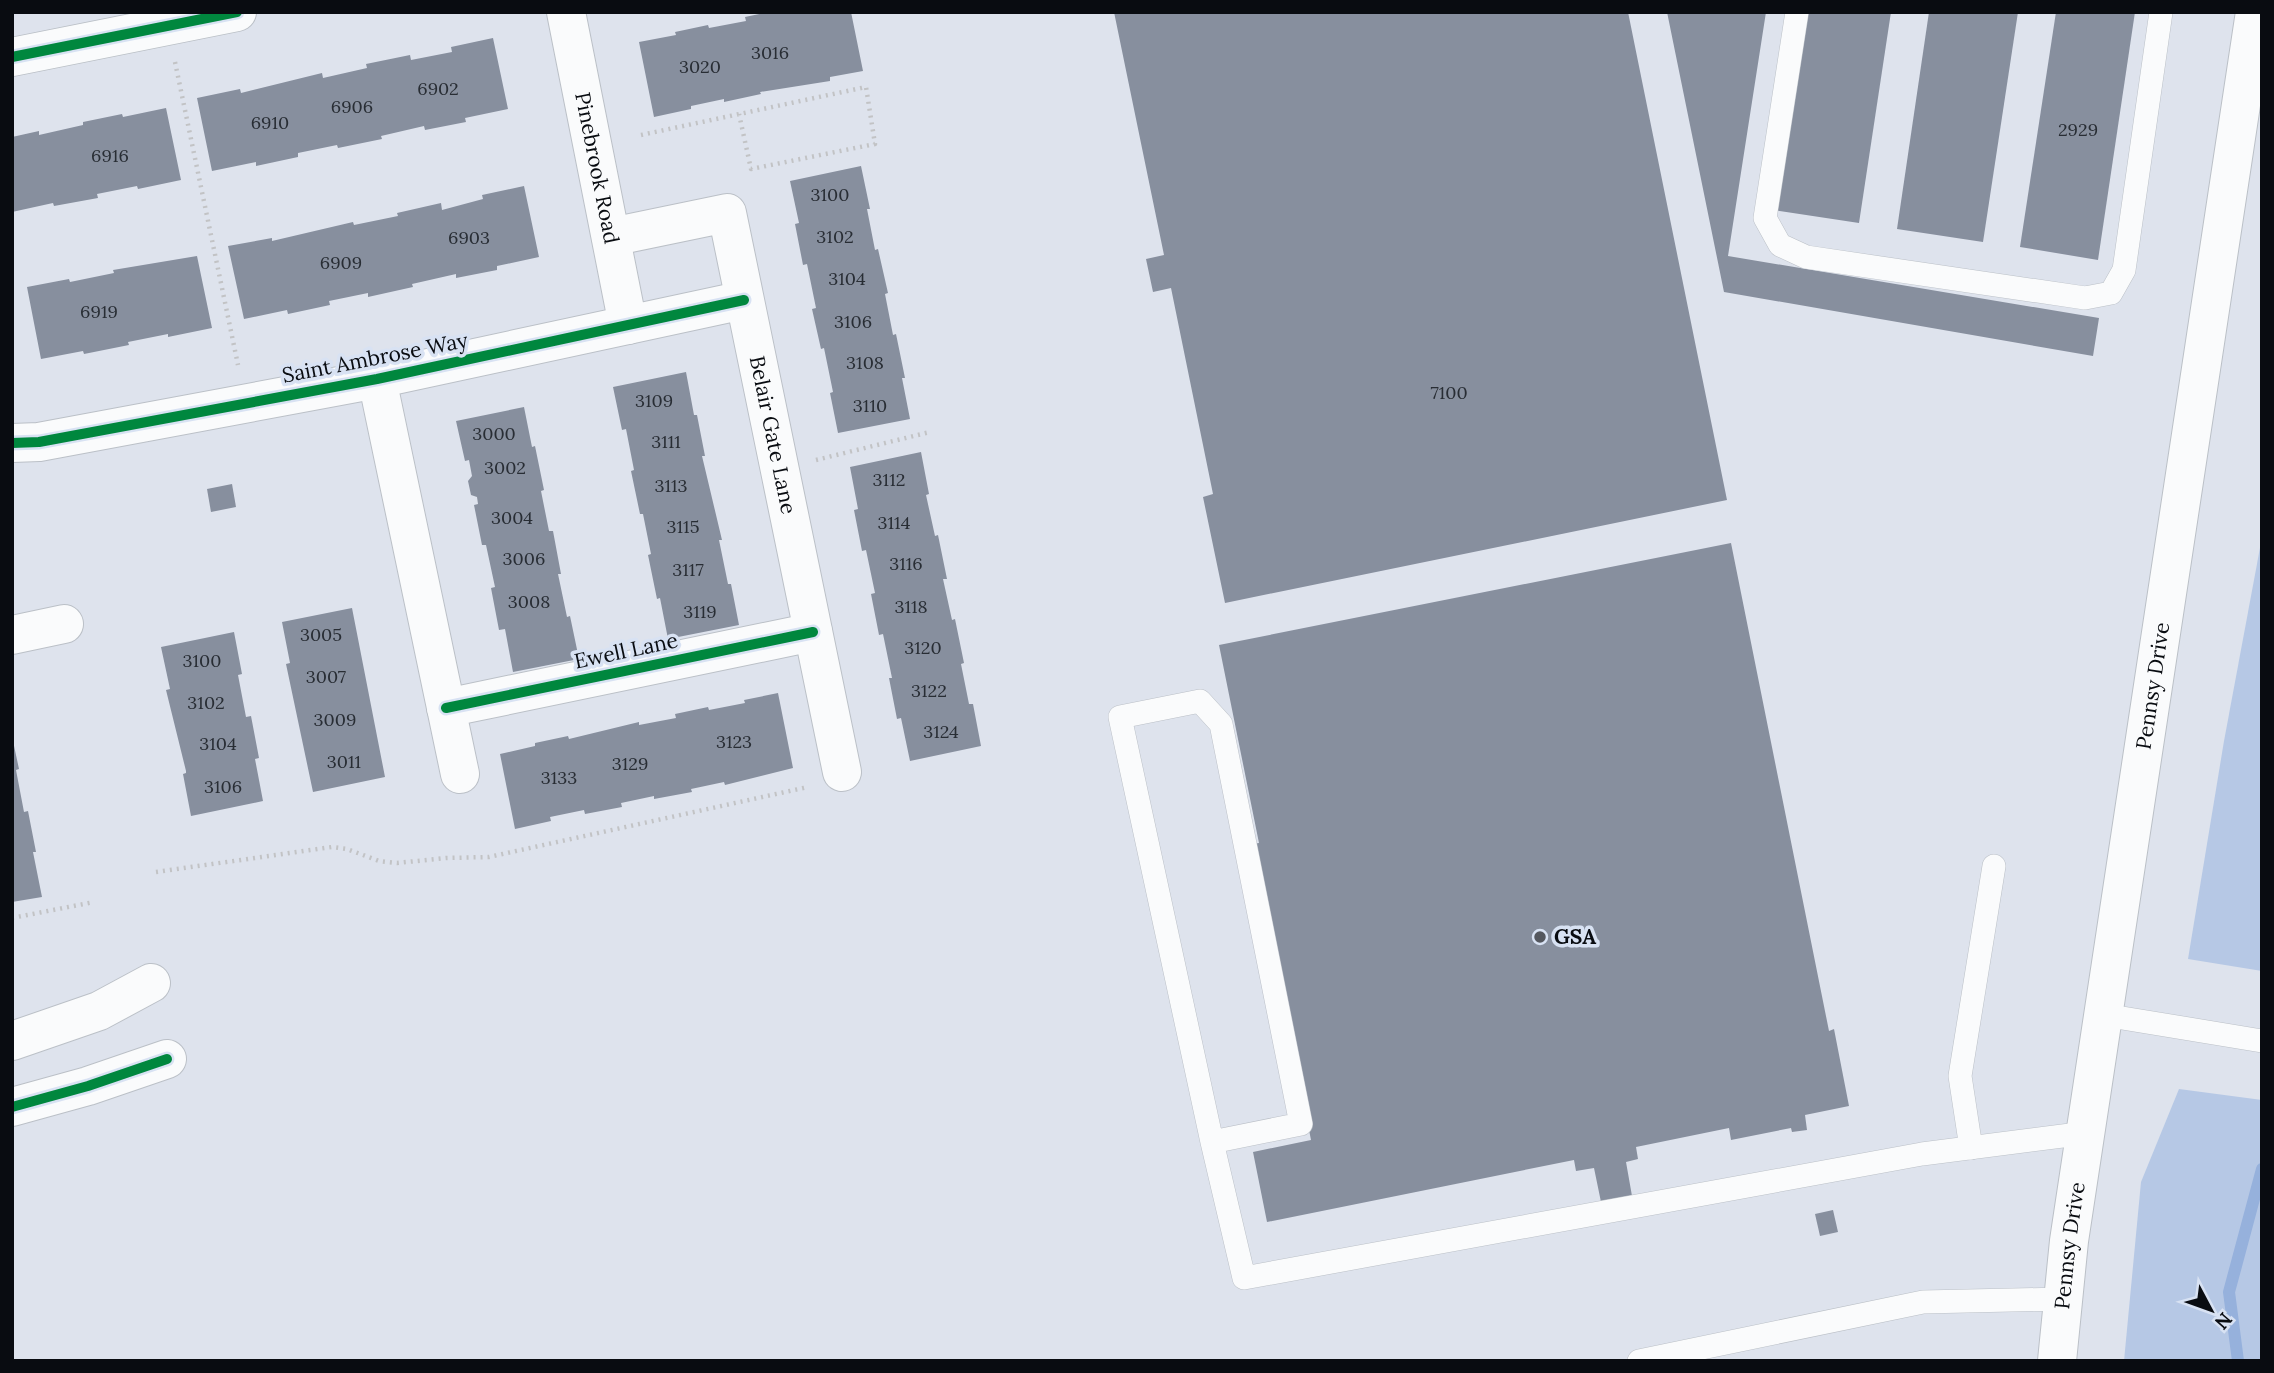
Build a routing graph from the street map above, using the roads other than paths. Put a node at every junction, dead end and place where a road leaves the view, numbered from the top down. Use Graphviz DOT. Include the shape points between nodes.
graph roads {
  1 [pos="237,12"];
  2 [pos="566,12"];
  3 [pos="1797,12"];
  4 [pos="2161,12"];
  5 [pos="2255,12"];
  6 [pos="12,57"];
  7 [pos="611,237"];
  8 [pos="744,300"];
  9 [pos="628,325"];
  10 [pos="377,379"];
  11 [pos="12,443"];
  12 [pos="64,624"];
  13 [pos="813,632"];
  14 [pos="12,635"];
  15 [pos="446,708"];
  16 [pos="460,774"];
  17 [pos="829,778"];
  18 [pos="1994,866"];
  19 [pos="151,984"];
  20 [pos="2104,1015"];
  21 [pos="12,1041"];
  22 [pos="2262,1041"];
  23 [pos="167,1059"];
  24 [pos="12,1107"];
  25 [pos="2086,1133"];
  26 [pos="1212,1142"];
  27 [pos="1971,1148"];
  28 [pos="2063,1299"];
  29 [pos="1639,1361"];
  30 [pos="2057,1361"];
  1 -- 6 [label="street"];
  2 -- 7 [label="street, Pinebrook Road"];
  3 -- 4 [label="lane" via="1765,218 1780,245 1806,257 2085,298 2111,293 2124,270"];
  5 -- 20 [label="street, Pennsy Drive"];
  7 -- 8 [label="street, Belair Gate Lane" via="727,213"];
  7 -- 9 [label="street, Pinebrook Road"];
  8 -- 9 [label="street, Saint Ambrose Way"];
  8 -- 13 [label="street, Belair Gate Lane"];
  9 -- 10 [label="street, Saint Ambrose Way"];
  10 -- 11 [label="street, Saint Ambrose Way" via="52,440"];
  10 -- 15 [label="street"];
  12 -- 14 [label="street"];
  13 -- 15 [label="street, Ewell Lane"];
  13 -- 17 [label="street, Belair Gate Lane"];
  15 -- 16 [label="street"];
  18 -- 27 [label="lane" via="1960,1076"];
  19 -- 21 [label="street" via="99,1011"];
  20 -- 22 [label="lane"];
  20 -- 25 [label="street, Pennsy Drive"];
  23 -- 24 [label="street"];
  25 -- 27 [label="lane"];
  25 -- 28 [label="street, Pennsy Drive"];
  26 -- 26 [label="lane" via="1120,717 1200,701 1221,724 1301,1124"];
  26 -- 27 [label="lane" via="1244,1278"];
  28 -- 29 [label="lane" via="1923,1302"];
  28 -- 30 [label="street, Pennsy Drive"];
}
